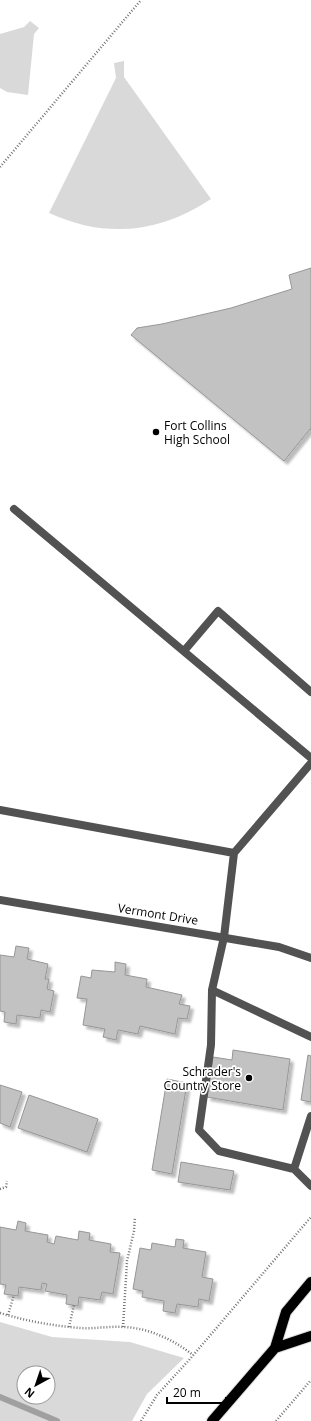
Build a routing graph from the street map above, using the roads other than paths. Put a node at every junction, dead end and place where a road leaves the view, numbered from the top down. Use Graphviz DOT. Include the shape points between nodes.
graph roads {
  1 [pos="14,509"];
  2 [pos="184,651"];
  3 [pos="311,692"];
  4 [pos="311,758"];
  5 [pos="311,763"];
  6 [pos="0,810"];
  7 [pos="234,853"];
  8 [pos="0,900"];
  9 [pos="224,937"];
  10 [pos="311,958"];
  11 [pos="212,990"];
  12 [pos="311,1037"];
  13 [pos="311,1116"];
  14 [pos="294,1169"];
  15 [pos="311,1186"];
  16 [pos="311,1282"];
  17 [pos="311,1336"];
  18 [pos="275,1348"];
  19 [pos="212,1421"];
  1 -- 2 [label="street"];
  2 -- 3 [label="street" via="218,611"];
  2 -- 4 [label="street"];
  5 -- 7 [label="street"];
  6 -- 7 [label="street"];
  7 -- 9 [label="street"];
  8 -- 9 [label="street, Vermont Drive"];
  9 -- 10 [label="street, Vermont Drive" via="279,947"];
  9 -- 11 [label="street"];
  11 -- 12 [label="street"];
  11 -- 14 [label="street" via="211,1044 199,1130 219,1151"];
  13 -- 14 [label="street"];
  14 -- 15 [label="street"];
  16 -- 18 [label="main road" via="286,1312"];
  17 -- 18 [label="main road"];
  18 -- 19 [label="main road"];
}
